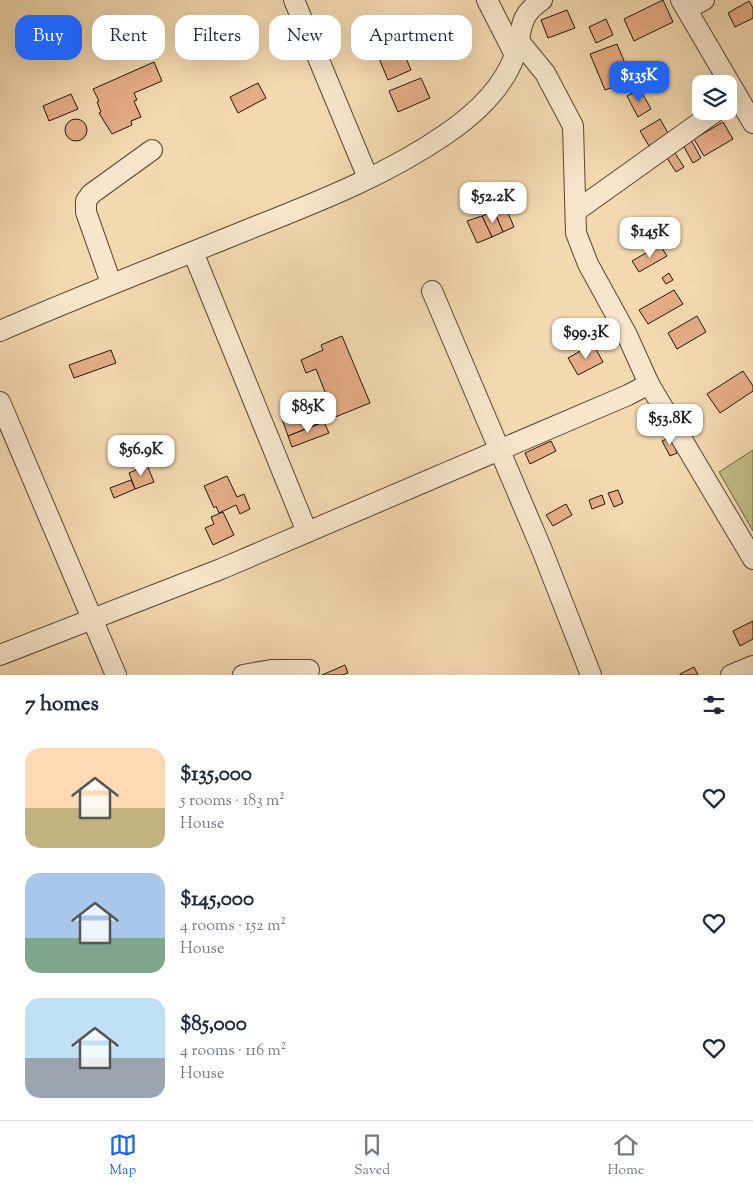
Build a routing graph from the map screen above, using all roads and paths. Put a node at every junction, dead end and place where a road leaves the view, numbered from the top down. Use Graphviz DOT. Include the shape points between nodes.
graph roads {
  1 [pos="294,0"];
  2 [pos="487,0"];
  3 [pos="542,0"];
  4 [pos="691,3"];
  5 [pos="516,47"];
  6 [pos="722,75"];
  7 [pos="737,104"];
  8 [pos="703,120"];
  9 [pos="753,123"];
  10 [pos="152,150"];
  11 [pos="368,178"];
  12 [pos="576,211"];
  13 [pos="193,252"];
  14 [pos="110,283"];
  15 [pos="432,291"];
  16 [pos="0,331"];
  17 [pos="649,384"];
  18 [pos="0,402"];
  19 [pos="499,450"];
  20 [pos="308,532"];
  21 [pos="753,559"];
  22 [pos="93,619"];
  23 [pos="0,655"];
  24 [pos="753,666"];
  25 [pos="309,670"];
  26 [pos="116,675"];
  27 [pos="243,675"];
  28 [pos="591,675"];
  29 [pos="731,675"];
  1 -- 11 [label="street"];
  2 -- 5 [label="street"];
  3 -- 5 [label="street" via="523,18"];
  4 -- 6 [label="street"];
  5 -- 11 [label="street" via="504,76 478,110 447,134"];
  5 -- 12 [label="street" via="545,73 573,126"];
  7 -- 9 [label="street"];
  8 -- 12 [label="street"];
  10 -- 14 [label="street" via="86,201 86,212"];
  11 -- 13 [label="street"];
  12 -- 17 [label="street" via="576,233 588,264"];
  13 -- 14 [label="street"];
  13 -- 20 [label="street"];
  14 -- 16 [label="street"];
  15 -- 19 [label="street"];
  17 -- 19 [label="street" via="628,396"];
  17 -- 21 [label="street"];
  18 -- 22 [label="street"];
  19 -- 20 [label="street"];
  19 -- 28 [label="street"];
  20 -- 22 [label="street"];
  22 -- 23 [label="street"];
  22 -- 26 [label="street"];
  24 -- 29 [label="street"];
  25 -- 27 [label="street" via="271,670"];
}
